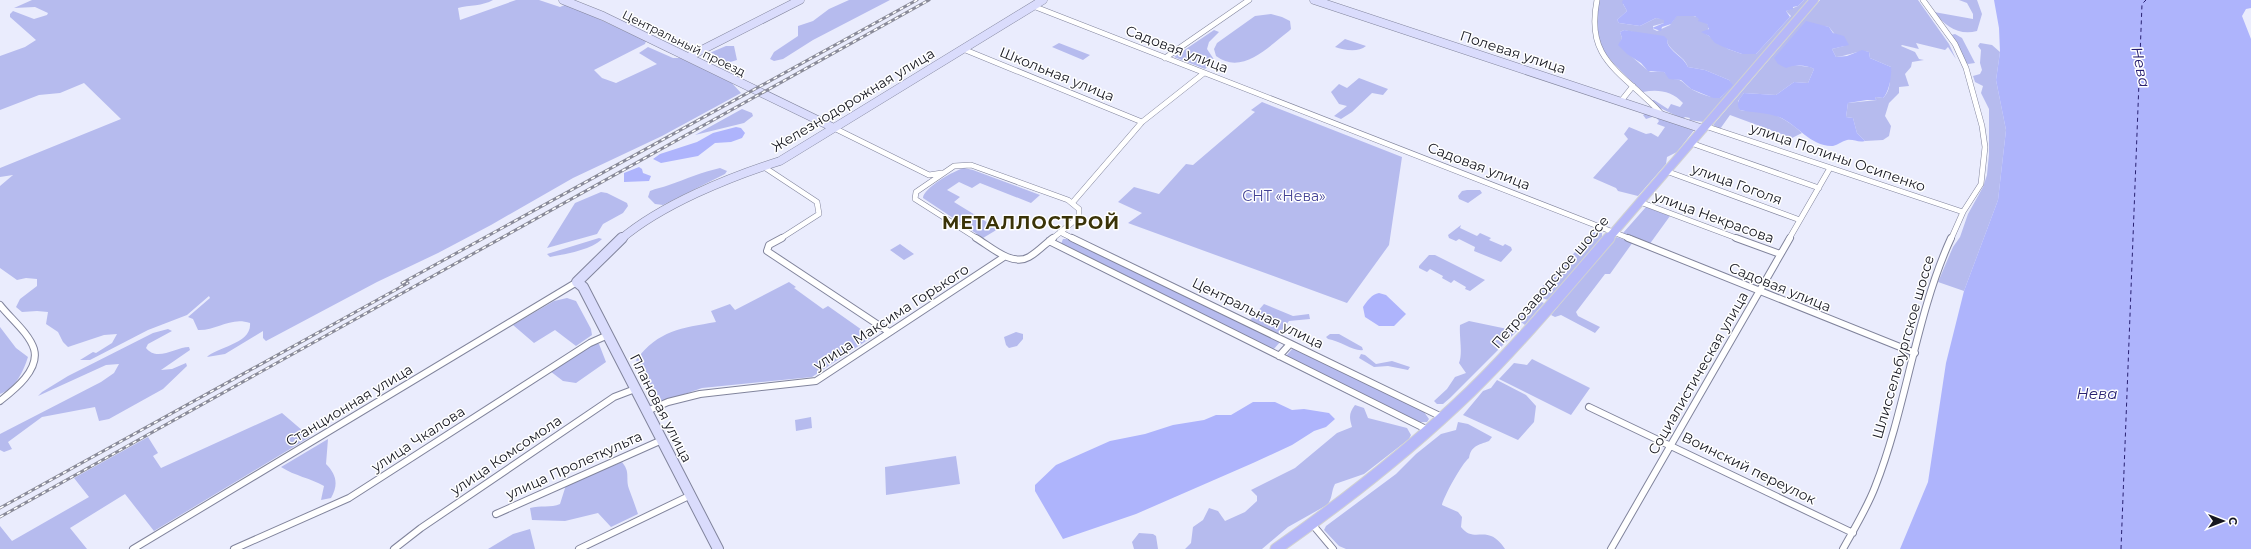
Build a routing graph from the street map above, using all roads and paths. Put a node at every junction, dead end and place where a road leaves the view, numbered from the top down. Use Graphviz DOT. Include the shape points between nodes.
graph roads {
  1 [pos="563,0"];
  2 [pos="800,0"];
  3 [pos="1043,0"];
  4 [pos="1249,0"];
  5 [pos="1314,0"];
  6 [pos="1597,0"];
  7 [pos="1814,0"];
  8 [pos="1923,0"];
  9 [pos="1033,6"];
  10 [pos="963,49"];
  11 [pos="688,57"];
  12 [pos="1165,58"];
  13 [pos="1204,73"];
  14 [pos="1633,86"];
  15 [pos="1621,101"];
  16 [pos="1662,115"];
  17 [pos="1142,122"];
  18 [pos="1704,127"];
  19 [pos="834,128"];
  20 [pos="1691,143"];
  21 [pos="764,167"];
  22 [pos="1830,168"];
  23 [pos="1666,171"];
  24 [pos="944,173"];
  25 [pos="929,175"];
  26 [pos="926,185"];
  27 [pos="1818,188"];
  28 [pos="1073,202"];
  29 [pos="1640,202"];
  30 [pos="1963,212"];
  31 [pos="1800,220"];
  32 [pos="1060,232"];
  33 [pos="1614,232"];
  34 [pos="1049,241"];
  35 [pos="1780,254"];
  36 [pos="1004,257"];
  37 [pos="577,282"];
  38 [pos="1759,292"];
  39 [pos="0,305"];
  40 [pos="889,332"];
  41 [pos="608,335"];
  42 [pos="1290,344"];
  43 [pos="1915,353"];
  44 [pos="1279,356"];
  45 [pos="635,389"];
  46 [pos="0,401"];
  47 [pos="1589,407"];
  48 [pos="647,411"];
  49 [pos="1444,418"];
  50 [pos="1430,431"];
  51 [pos="662,440"];
  52 [pos="1671,445"];
  53 [pos="691,495"];
  54 [pos="496,514"];
  55 [pos="1312,524"];
  56 [pos="1853,533"];
  57 [pos="133,549"];
  58 [pos="234,549"];
  59 [pos="394,549"];
  60 [pos="579,549"];
  61 [pos="718,549"];
  62 [pos="1276,549"];
  63 [pos="1332,549"];
  64 [pos="1611,549"];
  65 [pos="1843,549"];
  1 -- 11 [label="street, Центральный проезд" via="603,16"];
  2 -- 11 [label="street"];
  3 -- 9 [label="street, Железнодорожная улица"];
  4 -- 12 [label="street"];
  5 -- 15 [label="street, Полевая улица"];
  6 -- 14 [label="street" via="1593,20 1597,41 1610,62"];
  7 -- 18 [label="main road, Петрозаводское шоссе"];
  8 -- 30 [label="street, Шлиссельбургское шоссе" via="1961,56 1981,123 1984,147 1981,184"];
  9 -- 10 [label="street, Железнодорожная улица"];
  9 -- 12 [label="street, Садовая улица"];
  10 -- 17 [label="street, Школьная улица"];
  10 -- 19 [label="street, Железнодорожная улица"];
  11 -- 19 [label="street, Центральный проезд"];
  12 -- 13 [label="street, Садовая улица"];
  13 -- 17 [label="street"];
  13 -- 33 [label="street, Садовая улица"];
  14 -- 15 [label="street"];
  14 -- 16 [label="street"];
  15 -- 16 [label="street, Полевая улица"];
  16 -- 18 [label="street, Полевая улица"];
  17 -- 28 [label="street"];
  18 -- 20 [label="main road, Петрозаводское шоссе"];
  18 -- 22 [label="street, улица Полины Осипенко"];
  19 -- 21 [label="street, Железнодорожная улица" via="780,161"];
  19 -- 25 [label="street"];
  20 -- 23 [label="main road, Петрозаводское шоссе"];
  20 -- 27 [label="street"];
  21 -- 37 [label="street, Железнодорожная улица" via="741,173 640,222"];
  21 -- 40 [label="street" via="817,202 819,208 819,214 814,219 769,245 767,251"];
  22 -- 27 [label="street, Социалистическая улица"];
  22 -- 30 [label="street, улица Полины Осипенко"];
  23 -- 29 [label="main road, Петрозаводское шоссе"];
  23 -- 31 [label="street, улица Гоголя"];
  24 -- 25 [label="street"];
  24 -- 26 [label="street"];
  24 -- 28 [label="street" via="958,165 971,165"];
  25 -- 26 [label="street"];
  26 -- 36 [label="street" via="916,192 915,199"];
  27 -- 31 [label="street, Социалистическая улица"];
  28 -- 32 [label="street" via="1079,209 1079,216"];
  29 -- 33 [label="main road, Петрозаводское шоссе"];
  29 -- 35 [label="street, улица Некрасова"];
  30 -- 43 [label="street, Шлиссельбургское шоссе" via="1938,267"];
  31 -- 35 [label="street, Социалистическая улица"];
  32 -- 34 [label="street"];
  32 -- 42 [label="street, Центральная улица"];
  33 -- 38 [label="street, Садовая улица"];
  33 -- 49 [label="main road, Петрозаводское шоссе" via="1510,352"];
  34 -- 36 [label="street" via="1022,260"];
  34 -- 44 [label="street, Центральная улица"];
  35 -- 38 [label="street, Социалистическая улица"];
  36 -- 40 [label="street, улица Максима Горького"];
  37 -- 41 [label="street, Плановая улица" via="583,287"];
  37 -- 57 [label="street, Станционная улица"];
  38 -- 43 [label="street, Садовая улица"];
  38 -- 52 [label="street, Социалистическая улица"];
  39 -- 46 [label="street" via="34,350 34,362 22,380"];
  40 -- 48 [label="street, улица Максима Горького" via="816,381 700,394 668,402"];
  41 -- 45 [label="street, Плановая улица"];
  41 -- 58 [label="street, улица Чкалова" via="590,343 349,498"];
  42 -- 44 [label="street"];
  42 -- 49 [label="street, Центральная улица"];
  43 -- 56 [label="street, Шлиссельбургское шоссе" via="1875,488"];
  44 -- 50 [label="street, Центральная улица"];
  45 -- 48 [label="street, Плановая улица"];
  45 -- 59 [label="street, улица Комсомола" via="608,402 421,528"];
  47 -- 52 [label="street, Воинский переулок"];
  48 -- 51 [label="street, Плановая улица"];
  49 -- 50 [label="main road, Петрозаводское шоссе"];
  50 -- 55 [label="main road, Петрозаводское шоссе"];
  51 -- 53 [label="street, Плановая улица"];
  51 -- 54 [label="street, улица Пролеткульта"];
  52 -- 56 [label="street, Воинский переулок"];
  52 -- 64 [label="street, Социалистическая улица"];
  53 -- 60 [label="street"];
  53 -- 61 [label="street, Плановая улица"];
  55 -- 62 [label="main road, Петрозаводское шоссе"];
  55 -- 63 [label="street"];
  56 -- 65 [label="street, Шлиссельбургское шоссе"];
}
